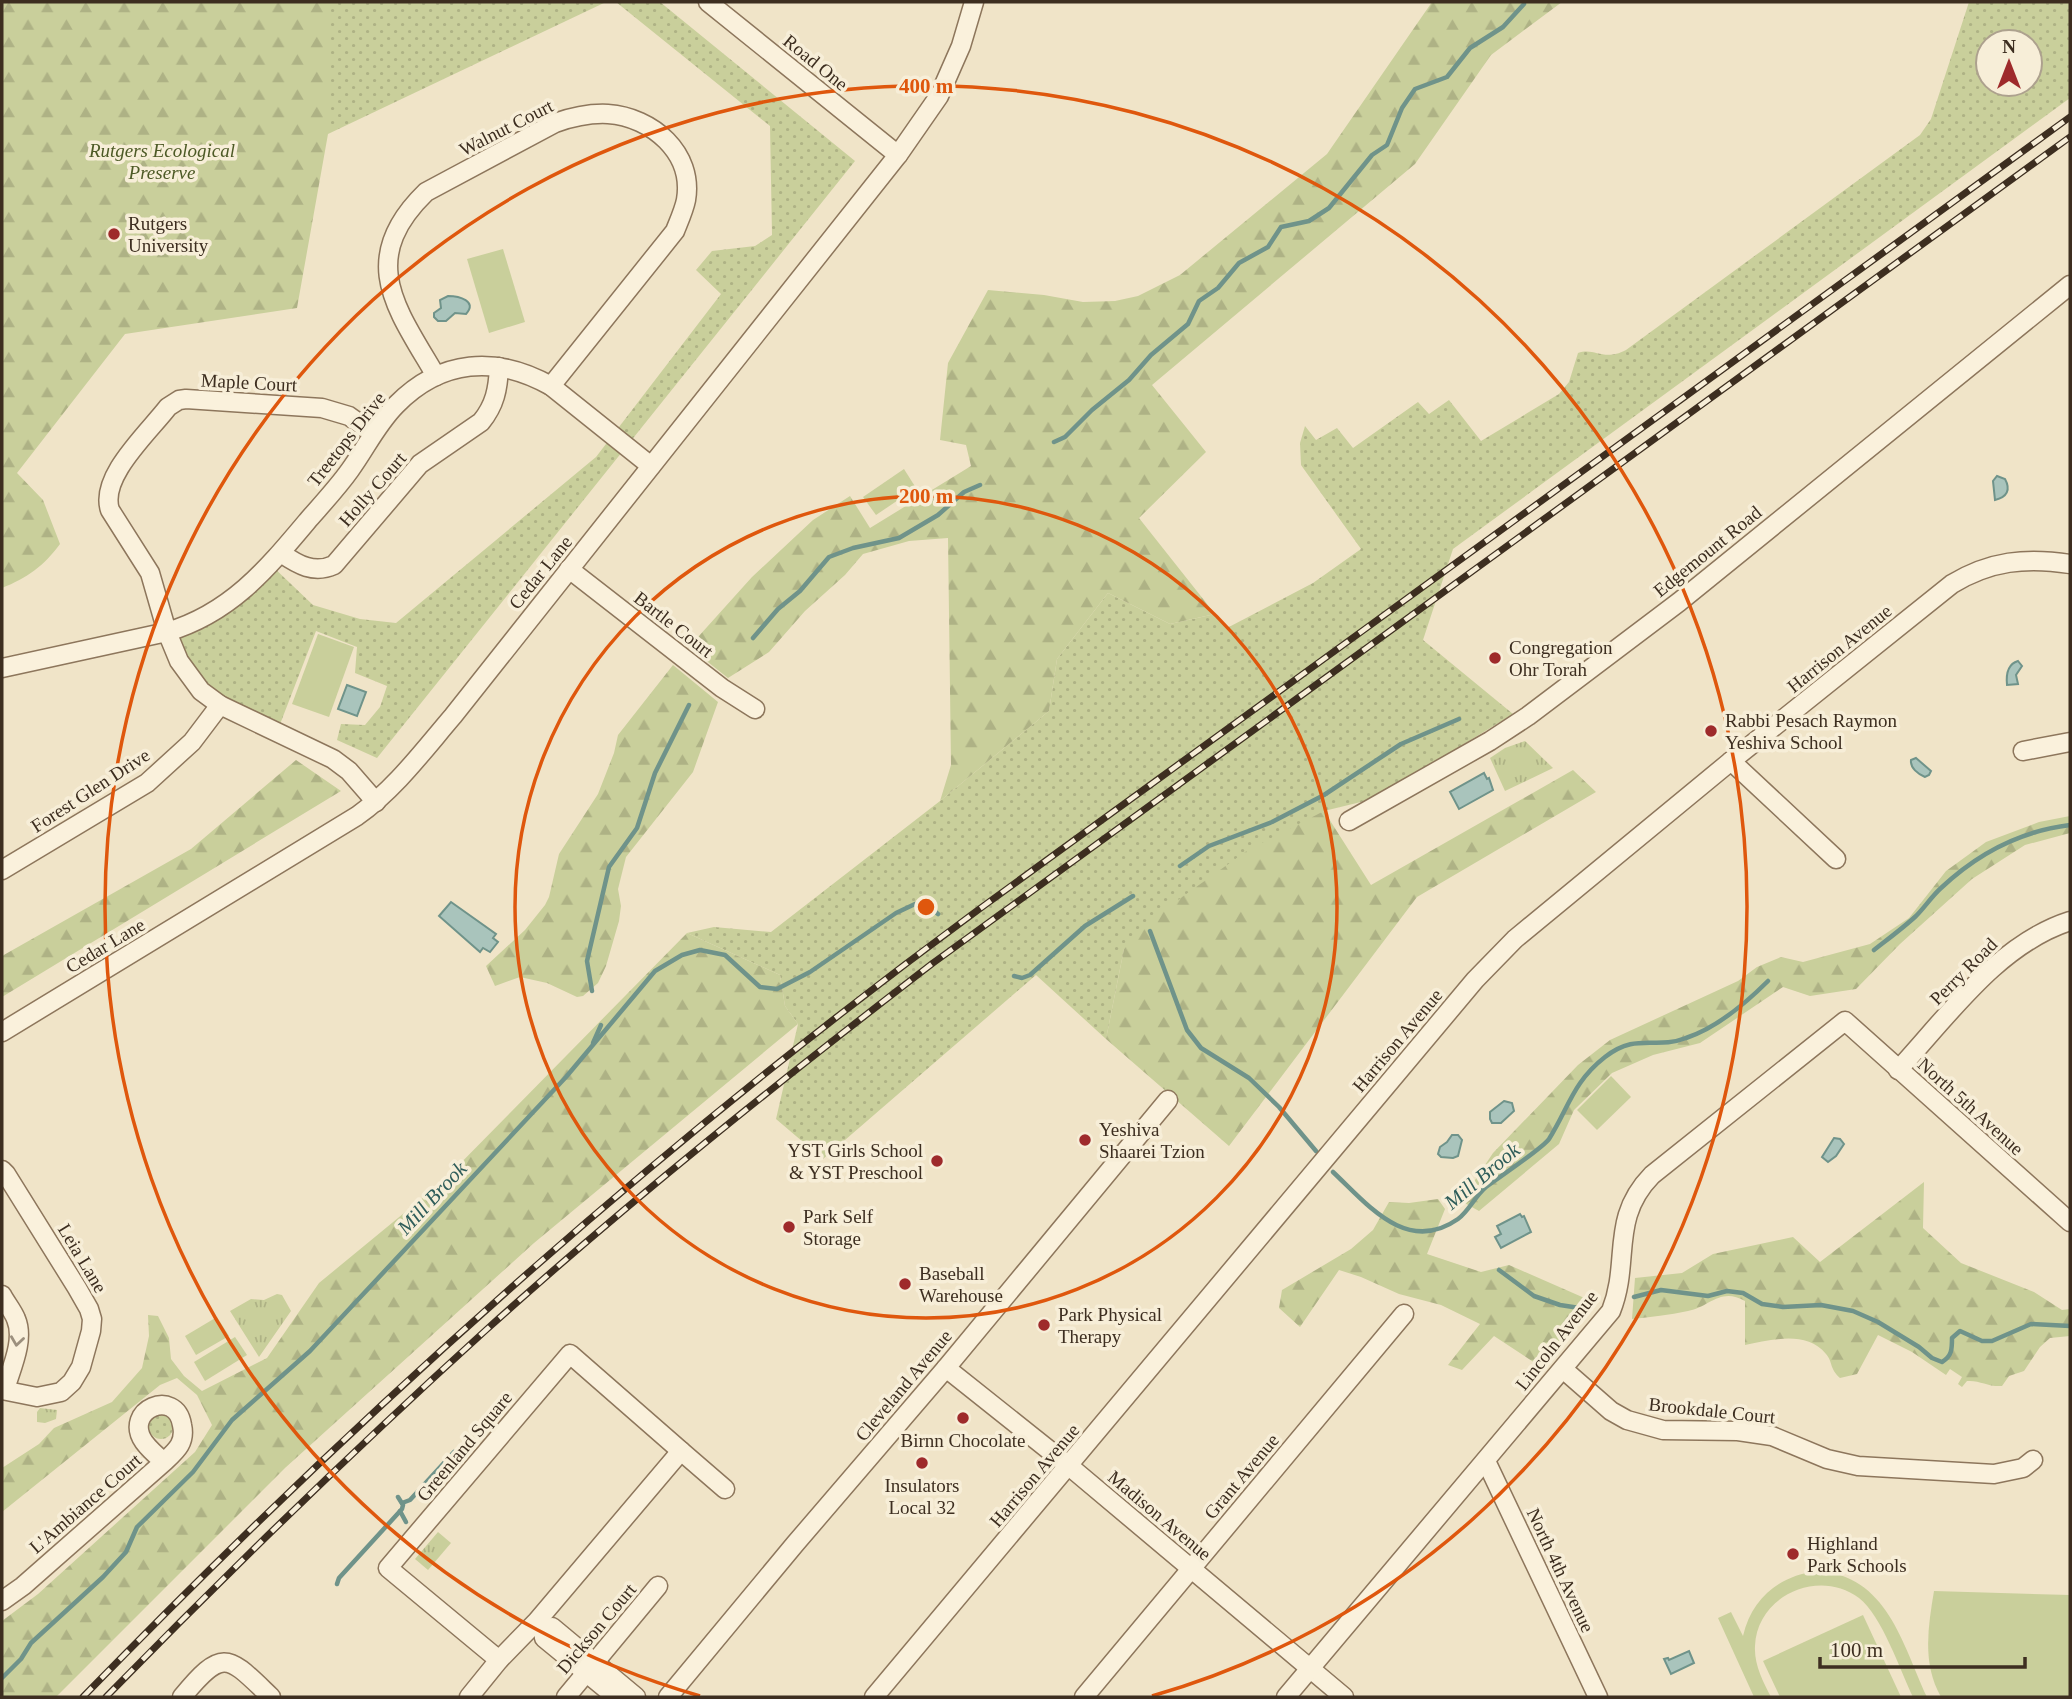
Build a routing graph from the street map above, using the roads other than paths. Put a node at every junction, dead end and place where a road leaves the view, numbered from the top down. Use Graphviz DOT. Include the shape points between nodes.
graph roads {
  1 [pos="708,2"];
  2 [pos="974,2"];
  3 [pos="898,155"];
  4 [pos="2070,285"];
  5 [pos="499,367"];
  6 [pos="436,376"];
  7 [pos="551,386"];
  8 [pos="373,433"];
  9 [pos="651,467"];
  10 [pos="281,553"];
  11 [pos="2070,564"];
  12 [pos="569,569"];
  13 [pos="167,632"];
  14 [pos="2,668"];
  15 [pos="220,705"];
  16 [pos="755,709"];
  17 [pos="2070,743"];
  18 [pos="2023,751"];
  19 [pos="1731,761"];
  20 [pos="376,803"];
  21 [pos="1349,821"];
  22 [pos="1836,859"];
  23 [pos="2,870"];
  24 [pos="2070,921"];
  25 [pos="1845,1021"];
  26 [pos="2,1032"];
  27 [pos="1898,1070"];
  28 [pos="1168,1100"];
  29 [pos="2,1170"];
  30 [pos="2070,1222"];
  31 [pos="2,1295"];
  32 [pos="1404,1314"];
  33 [pos="946,1368"];
  34 [pos="1563,1369"];
  35 [pos="3,1390"];
  36 [pos="681,1451"];
  37 [pos="2034,1460"];
  38 [pos="1486,1461"];
  39 [pos="164,1462"];
  40 [pos="1069,1466"];
  41 [pos="725,1489"];
  42 [pos="1191,1568"];
  43 [pos="658,1586"];
  44 [pos="2,1601"];
  45 [pos="539,1627"];
  46 [pos="499,1660"];
  47 [pos="1310,1668"];
  48 [pos="591,1669"];
  49 [pos="182,1697"];
  50 [pos="271,1697"];
  51 [pos="469,1697"];
  52 [pos="566,1697"];
  53 [pos="615,1697"];
  54 [pos="636,1697"];
  55 [pos="668,1697"];
  56 [pos="874,1697"];
  57 [pos="1084,1697"];
  58 [pos="1286,1697"];
  59 [pos="1344,1697"];
  60 [pos="1598,1697"];
  1 -- 3 [label="street, Road One"];
  2 -- 3 [label="street, Cedar Lane" via="939,96"];
  3 -- 9 [label="street, Cedar Lane"];
  4 -- 21 [label="street, Edgemount Road" via="1679,602 1528,716"];
  5 -- 6 [label="street, Treetops Drive" via="463,367"];
  5 -- 7 [label="street"];
  5 -- 10 [label="street, Holly Court" via="489,413 419,464 334,565 315,569"];
  6 -- 7 [label="street, Walnut Court" via="395,304 387,273 395,236 413,205 426,192 555,123 593,114 627,117 656,132 679,154 685,168 686,200 676,230"];
  6 -- 8 [label="street, Treetops Drive" via="413,389"];
  7 -- 9 [label="street"];
  8 -- 10 [label="street, Treetops Drive" via="350,470"];
  8 -- 13 [label="street, Maple Court" via="349,416 322,408 186,399 168,407 114,475 107,501 150,573"];
  9 -- 12 [label="street, Cedar Lane"];
  10 -- 13 [label="street, Treetops Drive" via="227,605 189,626"];
  11 -- 19 [label="street, Harrison Avenue" via="2009,561 1970,573"];
  12 -- 16 [label="street, Bartle Court"];
  12 -- 20 [label="street, Cedar Lane" via="453,716"];
  13 -- 14 [label="street"];
  13 -- 15 [label="street" via="189,676"];
  15 -- 20 [label="street" via="333,759"];
  15 -- 23 [label="street, Forest Glen Drive" via="192,742 147,783"];
  17 -- 18 [label="street"];
  19 -- 22 [label="street"];
  19 -- 40 [label="street, Harrison Avenue" via="1515,939 1475,980"];
  20 -- 26 [label="street, Cedar Lane"];
  24 -- 27 [label="street, Perry Road" via="2035,935 1990,969"];
  25 -- 27 [label="street, North 5th Avenue"];
  25 -- 34 [label="street, Lincoln Avenue" via="1640,1188 1625,1222 1619,1292 1611,1311"];
  27 -- 30 [label="street, North 5th Avenue"];
  28 -- 33 [label="street, Cleveland Avenue"];
  29 -- 35 [label="street, Leia Lane" via="72,1279 92,1319 81,1367 61,1392 37,1398"];
  31 -- 35 [label="street, one-way" via="19,1329"];
  32 -- 42 [label="street, Grant Avenue"];
  33 -- 40 [label="street, Madison Avenue"];
  33 -- 55 [label="street, Cleveland Avenue"];
  34 -- 37 [label="street, Brookdale Court" via="1611,1411 1654,1428 1772,1436 1827,1459 1858,1466 1994,1474 2023,1468"];
  34 -- 38 [label="street, Lincoln Avenue"];
  36 -- 41 [label="street, Greenland Square"];
  36 -- 45 [label="street"];
  36 -- 46 [label="street, Greenland Square" via="570,1354 388,1568"];
  38 -- 47 [label="street, Lincoln Avenue"];
  38 -- 60 [label="street, North 4th Avenue"];
  39 -- 44 [label="street, L'Ambiance Court"];
  40 -- 42 [label="street, Madison Avenue"];
  40 -- 56 [label="street, Harrison Avenue"];
  42 -- 47 [label="street, Madison Avenue"];
  42 -- 57 [label="street, Grant Avenue"];
  43 -- 48 [label="street, Dickson Court"];
  45 -- 46 [label="street"];
  45 -- 48 [label="street" via="552,1627"];
  46 -- 51 [label="street"];
  47 -- 58 [label="street, Lincoln Avenue"];
  47 -- 59 [label="street, Madison Avenue"];
  48 -- 52 [label="street, Dickson Court"];
  48 -- 53 [label="street"];
  48 -- 54 [label="street"];
  49 -- 50 [label="street" via="209,1667 223,1661 232,1662"];
}
